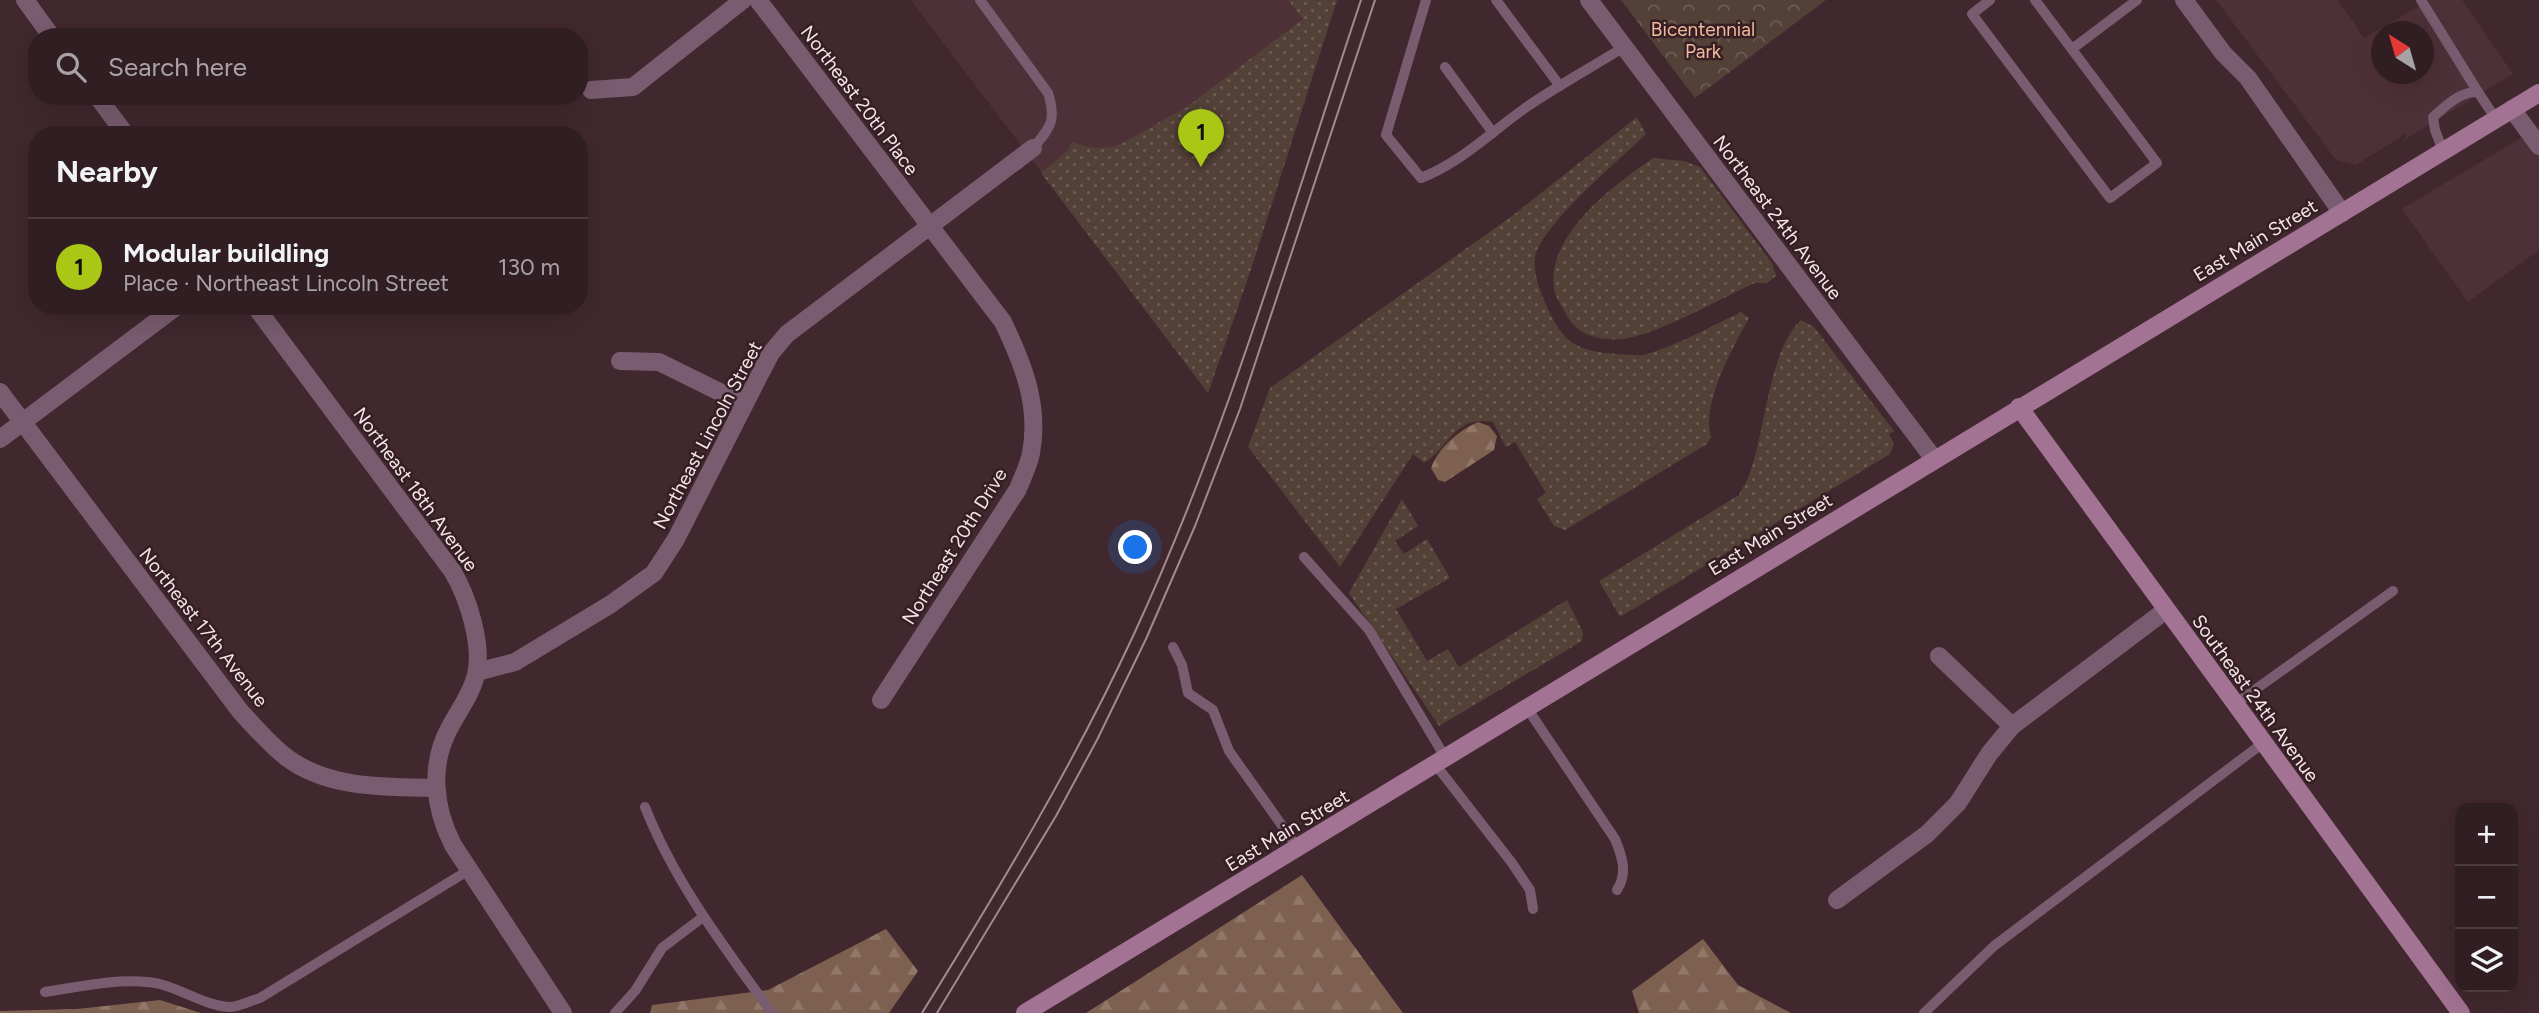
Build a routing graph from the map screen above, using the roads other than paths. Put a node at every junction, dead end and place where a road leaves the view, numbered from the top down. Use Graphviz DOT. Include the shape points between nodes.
graph roads {
  1 [pos="25,0"];
  2 [pos="743,0"];
  3 [pos="758,0"];
  4 [pos="980,0"];
  5 [pos="1426,0"];
  6 [pos="1496,0"];
  7 [pos="1589,0"];
  8 [pos="1990,0"];
  9 [pos="2035,0"];
  10 [pos="2137,0"];
  11 [pos="2184,0"];
  12 [pos="2421,0"];
  13 [pos="45,28"];
  14 [pos="1625,47"];
  15 [pos="2072,49"];
  16 [pos="1445,67"];
  17 [pos="1560,86"];
  18 [pos="591,90"];
  19 [pos="2478,92"];
  20 [pos="2539,93"];
  21 [pos="104,105"];
  22 [pos="2512,110"];
  23 [pos="2496,119"];
  24 [pos="119,126"];
  25 [pos="1493,133"];
  26 [pos="2539,146"];
  27 [pos="1034,149"];
  28 [pos="2443,151"];
  29 [pos="2342,213"];
  30 [pos="929,226"];
  31 [pos="165,315"];
  32 [pos="262,315"];
  33 [pos="620,361"];
  34 [pos="0,392"];
  35 [pos="744,404"];
  36 [pos="2019,407"];
  37 [pos="23,422"];
  38 [pos="0,439"];
  39 [pos="1934,459"];
  40 [pos="1304,557"];
  41 [pos="2393,591"];
  42 [pos="2166,610"];
  43 [pos="1173,647"];
  44 [pos="1939,656"];
  45 [pos="477,673"];
  46 [pos="881,700"];
  47 [pos="2235,704"];
  48 [pos="1527,708"];
  49 [pos="2012,726"];
  50 [pos="2263,743"];
  51 [pos="1440,761"];
  52 [pos="436,788"];
  53 [pos="645,807"];
  54 [pos="1298,848"];
  55 [pos="469,870"];
  56 [pos="1617,890"];
  57 [pos="1837,900"];
  58 [pos="1533,909"];
  59 [pos="703,917"];
  60 [pos="45,992"];
  61 [pos="563,1013"];
  62 [pos="615,1013"];
  63 [pos="772,1013"];
  64 [pos="1025,1013"];
  65 [pos="1924,1013"];
  66 [pos="2461,1013"];
  1 -- 13 [label="street"];
  2 -- 18 [label="street" via="633,86"];
  3 -- 30 [label="street, Northeast 20th Place"];
  4 -- 27 [label="lane" via="1048,93 1054,109 1049,130"];
  5 -- 25 [label="lane" via="1386,135 1421,178 1443,169"];
  6 -- 17 [label="lane"];
  7 -- 14 [label="street, Northeast 24th Avenue"];
  8 -- 15 [label="lane" via="1972,14 2110,198 2157,163"];
  9 -- 15 [label="lane"];
  10 -- 15 [label="lane"];
  11 -- 29 [label="street" via="2248,78"];
  12 -- 19 [label="lane"];
  14 -- 17 [label="lane"];
  14 -- 39 [label="street, Northeast 24th Avenue"];
  16 -- 25 [label="lane"];
  17 -- 25 [label="lane"];
  19 -- 23 [label="lane"];
  19 -- 28 [label="lane" via="2468,92 2433,117"];
  20 -- 22 [label="main road, East Main Street"];
  21 -- 24 [label="street"];
  22 -- 23 [label="main road, East Main Street"];
  22 -- 26 [label="street"];
  23 -- 28 [label="main road, East Main Street"];
  27 -- 30 [label="street, Northeast Lincoln Street"];
  28 -- 29 [label="main road, East Main Street"];
  29 -- 36 [label="main road, East Main Street"];
  30 -- 35 [label="street, Northeast Lincoln Street" via="787,334"];
  30 -- 46 [label="street, Northeast 20th Drive" via="1003,322 1023,365 1034,408 1031,454 1017,489"];
  31 -- 37 [label="street"];
  32 -- 45 [label="street, Northeast 18th Avenue" via="453,572 465,593 471,618"];
  33 -- 35 [label="street" via="659,362"];
  34 -- 37 [label="street, Northeast 17th Avenue"];
  35 -- 45 [label="street, Northeast Lincoln Street" via="677,539 654,573 514,662"];
  36 -- 39 [label="main road, East Main Street"];
  36 -- 42 [label="main road, Southeast 24th Avenue"];
  37 -- 38 [label="street"];
  37 -- 52 [label="street, Northeast 17th Avenue" via="240,711 270,743 306,770 340,780 372,787"];
  39 -- 48 [label="main road, East Main Street"];
  40 -- 51 [label="lane" via="1369,630"];
  41 -- 47 [label="lane"];
  42 -- 47 [label="main road, Southeast 24th Avenue"];
  42 -- 49 [label="street"];
  43 -- 54 [label="lane" via="1188,693 1213,710 1229,751"];
  44 -- 49 [label="street"];
  45 -- 52 [label="street" via="441,747"];
  47 -- 50 [label="main road, Southeast 24th Avenue"];
  48 -- 51 [label="main road, East Main Street"];
  48 -- 56 [label="lane" via="1615,839 1623,858 1623,879"];
  49 -- 57 [label="street" via="1958,803 1927,834"];
  50 -- 65 [label="lane" via="1994,946"];
  50 -- 66 [label="main road, Southeast 24th Avenue"];
  51 -- 54 [label="main road, East Main Street"];
  51 -- 58 [label="lane" via="1530,890"];
  52 -- 55 [label="street" via="444,826"];
  53 -- 59 [label="lane" via="659,843"];
  54 -- 64 [label="main road, East Main Street"];
  55 -- 60 [label="lane" via="260,998 231,1007 146,982"];
  55 -- 61 [label="street"];
  59 -- 62 [label="lane" via="662,948"];
  59 -- 63 [label="lane"];
}
